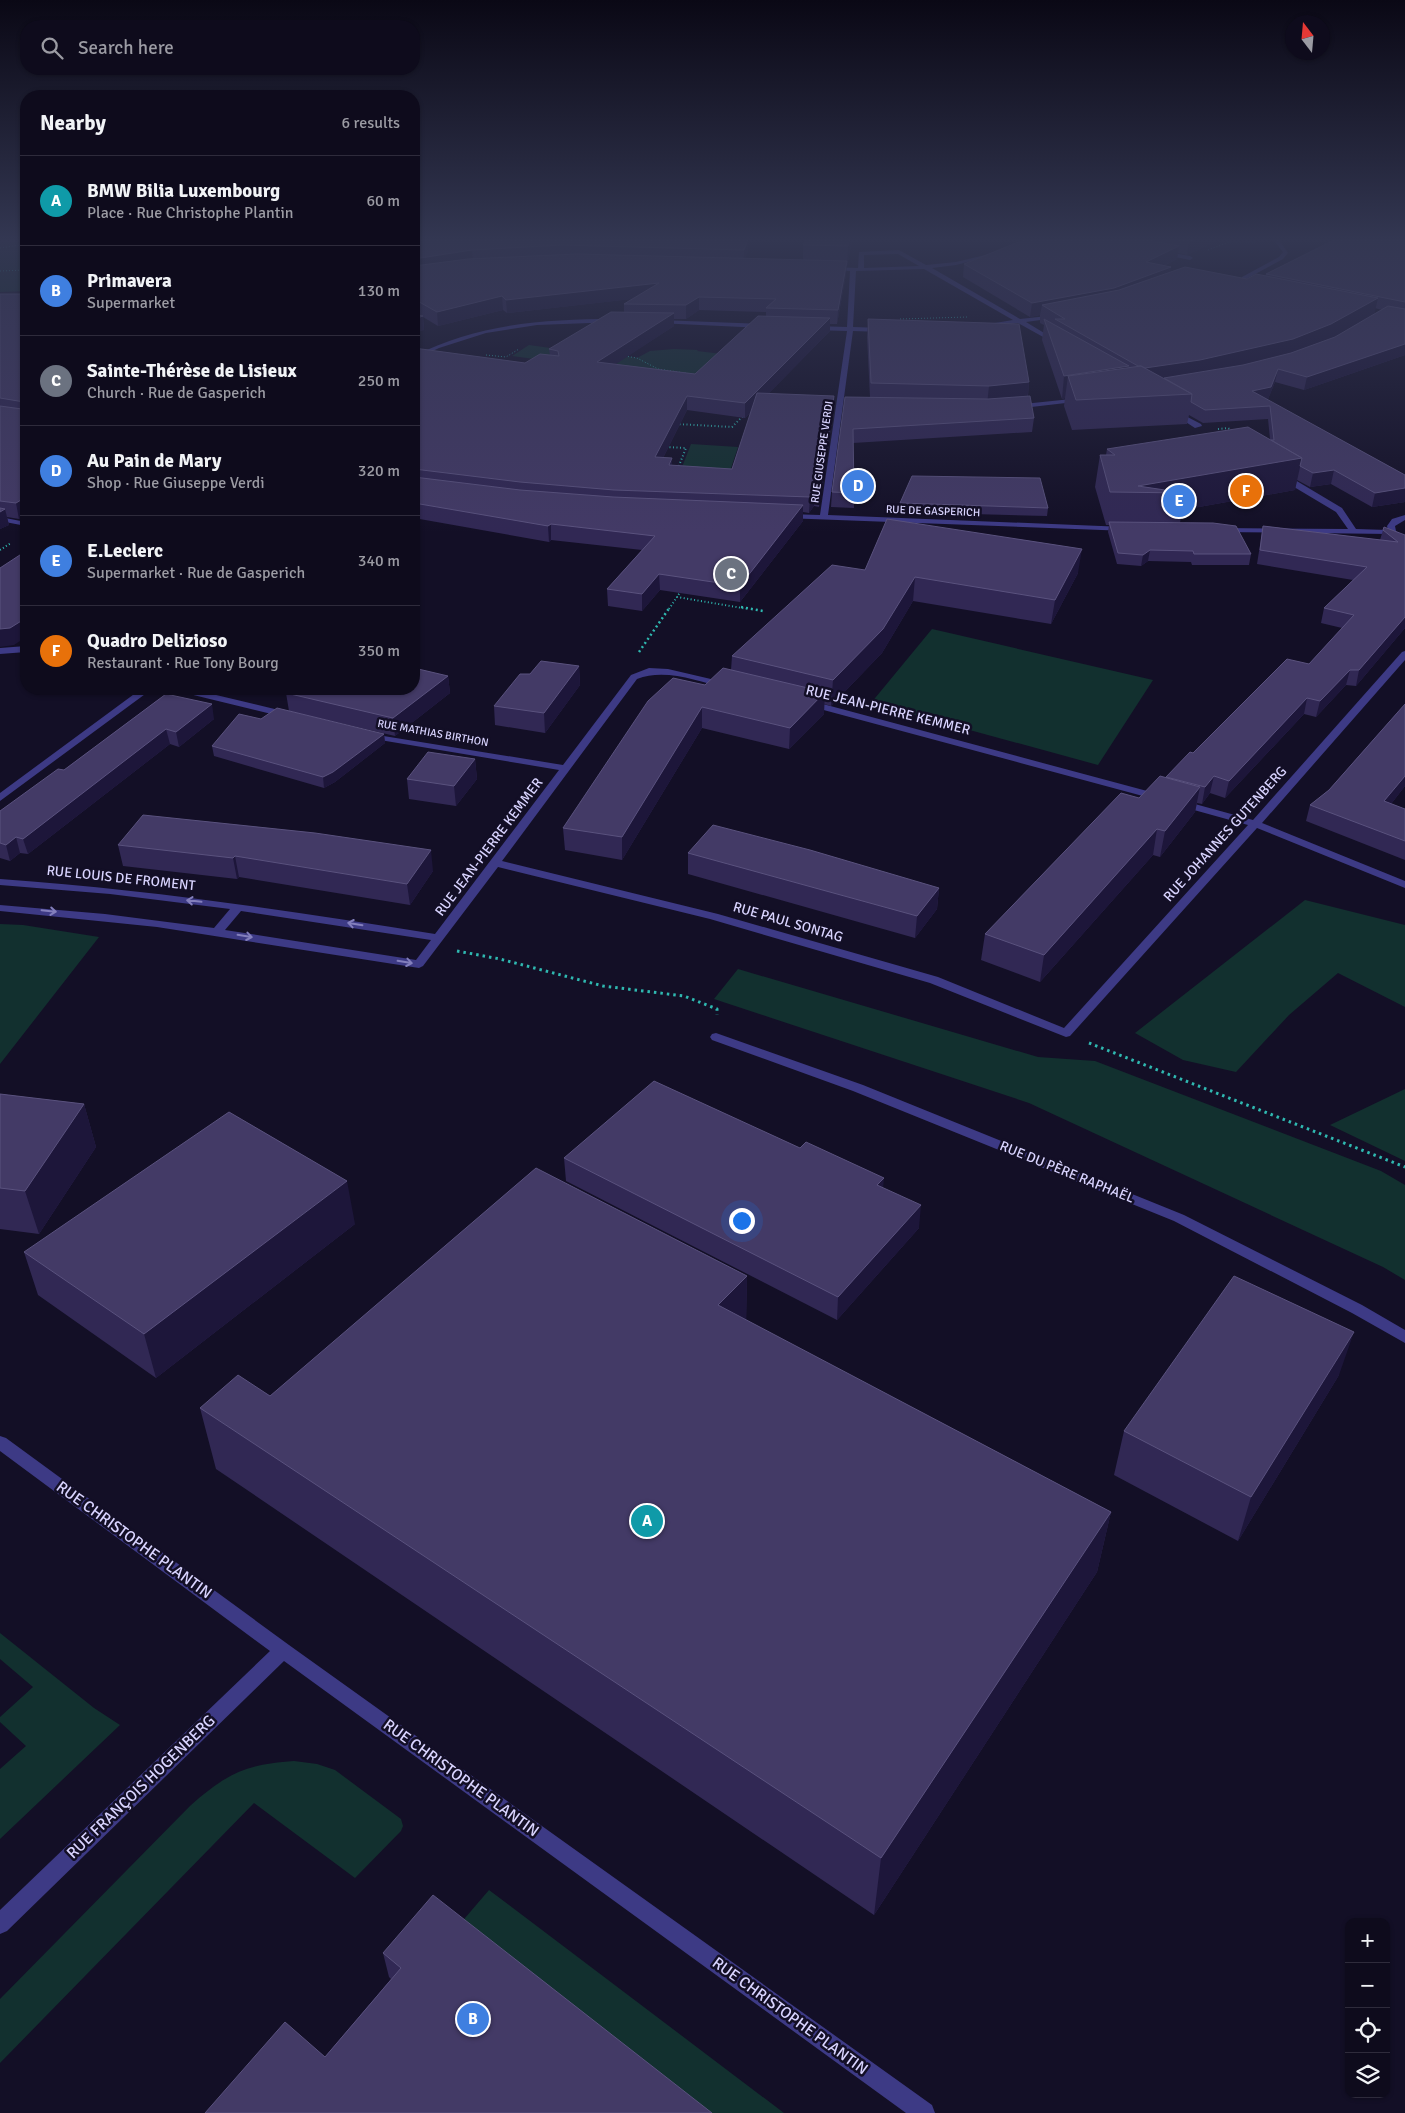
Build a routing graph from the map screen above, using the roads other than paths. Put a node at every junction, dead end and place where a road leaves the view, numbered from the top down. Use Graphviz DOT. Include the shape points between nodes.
graph roads {
  1 [pos="470,336"];
  2 [pos="849,336"];
  3 [pos="1045,336"];
  4 [pos="1064,347"];
  5 [pos="425,352"];
  6 [pos="438,353"];
  7 [pos="420,355"];
  8 [pos="1089,398"];
  9 [pos="840,406"];
  10 [pos="849,406"];
  11 [pos="1164,406"];
  12 [pos="1005,408"];
  13 [pos="1198,426"];
  14 [pos="1274,471"];
  15 [pos="781,516"];
  16 [pos="824,518"];
  17 [pos="1405,518"];
  18 [pos="0,520"];
  19 [pos="20,523"];
  20 [pos="1137,529"];
  21 [pos="1214,530"];
  22 [pos="1353,531"];
  23 [pos="1392,532"];
  24 [pos="1405,540"];
  25 [pos="20,649"];
  26 [pos="0,651"];
  27 [pos="1405,654"];
  28 [pos="735,687"];
  29 [pos="140,695"];
  30 [pos="205,695"];
  31 [pos="801,702"];
  32 [pos="295,717"];
  33 [pos="362,733"];
  34 [pos="565,768"];
  35 [pos="0,798"];
  36 [pos="1255,824"];
  37 [pos="496,863"];
  38 [pos="0,882"];
  39 [pos="1405,885"];
  40 [pos="239,906"];
  41 [pos="0,908"];
  42 [pos="218,932"];
  43 [pos="435,942"];
  44 [pos="1066,1033"];
  45 [pos="716,1037"];
  46 [pos="1405,1336"];
  47 [pos="0,1442"];
  48 [pos="283,1650"];
  49 [pos="0,1924"];
  50 [pos="924,2113"];
  1 -- 5 [label="street"];
  2 -- 9 [label="street, RUE GIUSEPPE VERDI"];
  3 -- 4 [label="street"];
  5 -- 6 [label="street"];
  5 -- 7 [label="street"];
  8 -- 12 [label="street"];
  9 -- 10 [label="street"];
  9 -- 16 [label="street, RUE GIUSEPPE VERDI"];
  11 -- 13 [label="street"];
  14 -- 22 [label="street" via="1339,510"];
  15 -- 16 [label="street, RUE DE GASPERICH"];
  16 -- 20 [label="street, RUE DE GASPERICH"];
  17 -- 23 [label="street" via="1395,521 1391,526"];
  18 -- 19 [label="street"];
  21 -- 22 [label="street"];
  22 -- 23 [label="street"];
  23 -- 24 [label="street"];
  25 -- 26 [label="street"];
  27 -- 36 [label="street, RUE JOHANNES GUTENBERG"];
  28 -- 34 [label="street, RUE JEAN-PIERRE KEMMER" via="668,672 649,671 634,677"];
  29 -- 35 [label="street"];
  30 -- 32 [label="street"];
  31 -- 36 [label="street, RUE JEAN-PIERRE KEMMER" via="1027,760"];
  33 -- 34 [label="street, RUE MATHIAS BIRTHON"];
  34 -- 37 [label="street, RUE JEAN-PIERRE KEMMER"];
  36 -- 39 [label="street, RUE JEAN-PIERRE KEMMER"];
  36 -- 44 [label="street, RUE JOHANNES GUTENBERG"];
  37 -- 43 [label="street, RUE JEAN-PIERRE KEMMER"];
  37 -- 44 [label="street, RUE PAUL SONTAG" via="714,916 934,980"];
  40 -- 38 [label="street, RUE LOUIS DE FROMENT, one-way"];
  40 -- 42 [label="street"];
  43 -- 40 [label="street, RUE LOUIS DE FROMENT, one-way"];
  41 -- 42 [label="street, one-way" via="43,910"];
  42 -- 43 [label="street, one-way" via="419,964"];
  45 -- 46 [label="street, RUE DU PÈRE RAPHAËL" via="858,1088 1179,1218"];
  47 -- 48 [label="street, RUE CHRISTOPHE PLANTIN"];
  48 -- 49 [label="street, RUE FRANÇOIS HOGENBERG"];
  48 -- 50 [label="street, RUE CHRISTOPHE PLANTIN"];
}
